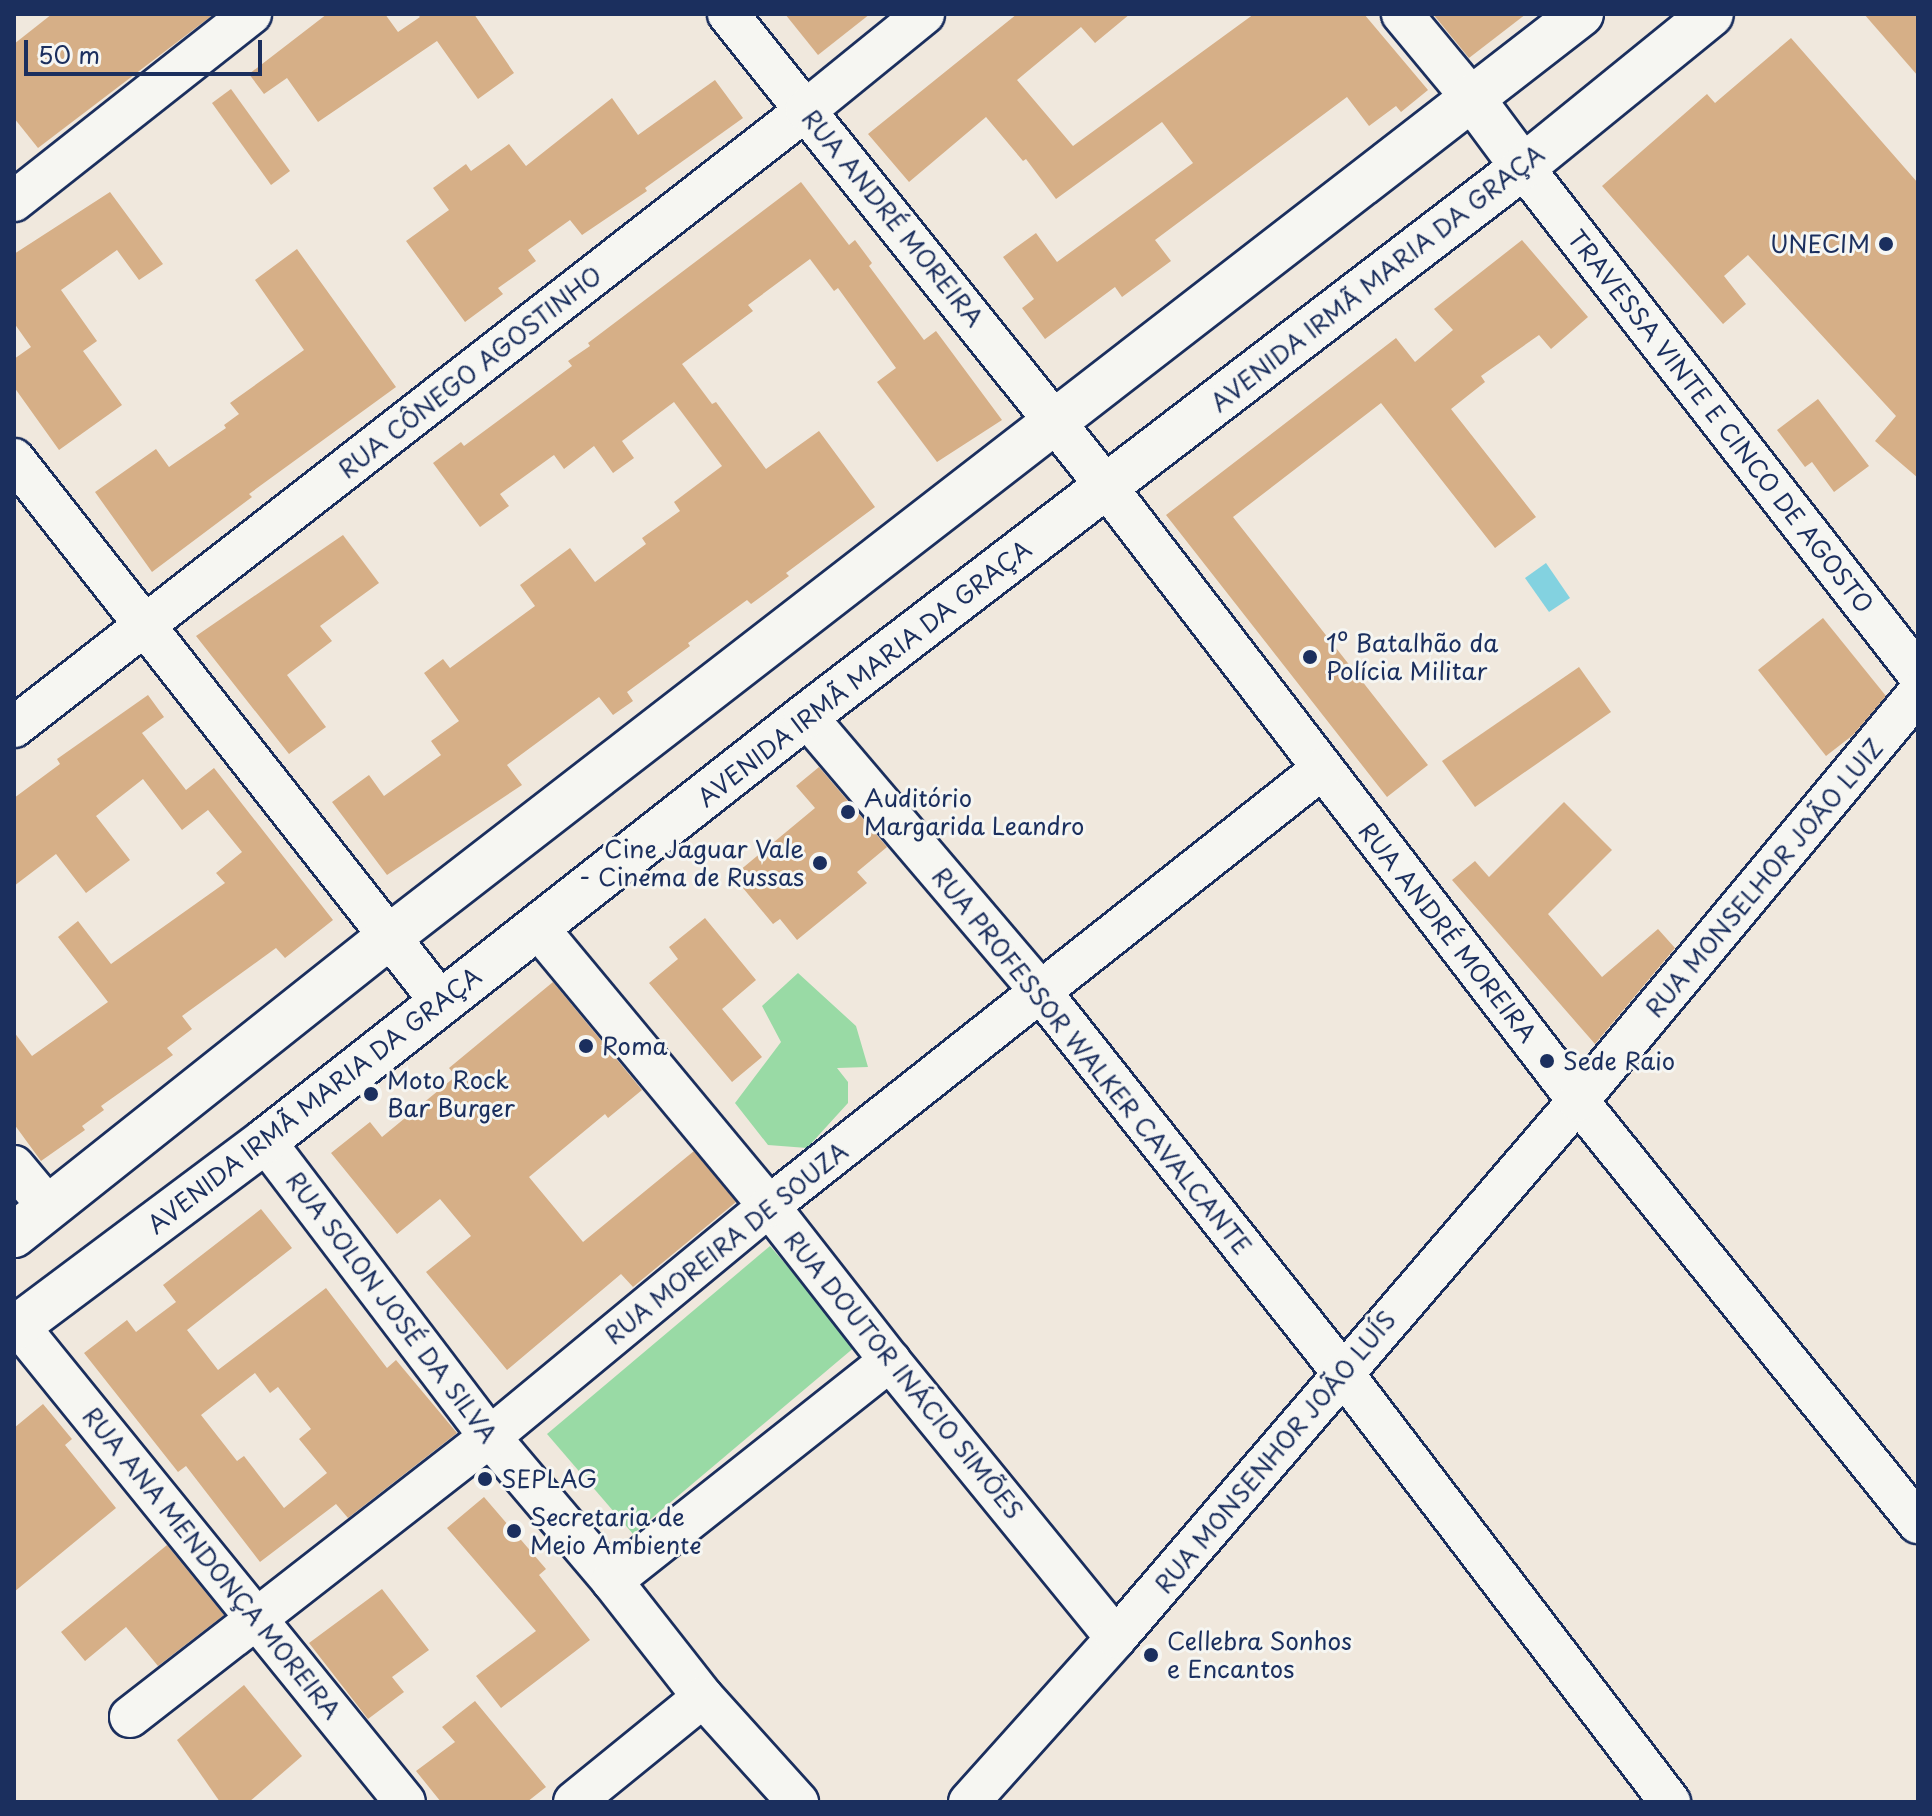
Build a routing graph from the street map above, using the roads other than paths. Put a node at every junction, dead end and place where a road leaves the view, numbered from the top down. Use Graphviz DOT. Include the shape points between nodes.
graph roads {
  1 [pos="251,14"];
  2 [pos="728,14"];
  3 [pos="924,14"];
  4 [pos="1402,14"];
  5 [pos="1581,14"];
  6 [pos="1711,14"];
  7 [pos="1471,97"];
  8 [pos="806,110"];
  9 [pos="1523,167"];
  10 [pos="14,201"];
  11 [pos="1056,423"];
  12 [pos="14,459"];
  13 [pos="1106,486"];
  14 [pos="143,626"];
  15 [pos="1918,674"];
  16 [pos="1918,693"];
  17 [pos="806,716"];
  18 [pos="14,727"];
  19 [pos="1322,769"];
  20 [pos="538,928"];
  21 [pos="388,938"];
  22 [pos="1040,991"];
  23 [pos="440,1001"];
  24 [pos="1578,1101"];
  25 [pos="265,1141"];
  26 [pos="14,1166"];
  27 [pos="769,1206"];
  28 [pos="49,1208"];
  29 [pos="14,1235"];
  30 [pos="16,1327"];
  31 [pos="890,1361"];
  32 [pos="1342,1372"];
  33 [pos="490,1437"];
  34 [pos="1918,1523"];
  35 [pos="612,1581"];
  36 [pos="257,1617"];
  37 [pos="1116,1638"];
  38 [pos="703,1697"];
  39 [pos="130,1717"];
  40 [pos="405,1802"];
  41 [pos="574,1802"];
  42 [pos="798,1802"];
  43 [pos="969,1802"];
  44 [pos="1670,1802"];
  1 -- 10 [label="street"];
  2 -- 8 [label="street, RUA ANDRÉ MOREIRA"];
  3 -- 8 [label="street, RUA CÔNEGO AGOSTINHO"];
  4 -- 7 [label="street"];
  5 -- 7 [label="main road"];
  6 -- 9 [label="main road, AVENIDA IRMÃ MARIA DA GRAÇA"];
  7 -- 9 [label="main road"];
  7 -- 11 [label="main road"];
  8 -- 11 [label="street, RUA ANDRÉ MOREIRA"];
  8 -- 14 [label="street, RUA CÔNEGO AGOSTINHO"];
  9 -- 13 [label="main road, AVENIDA IRMÃ MARIA DA GRAÇA"];
  9 -- 15 [label="street, TRAVESSA VINTE E CINCO DE AGOSTO"];
  11 -- 13 [label="street, RUA ANDRÉ MOREIRA"];
  11 -- 21 [label="main road"];
  12 -- 14 [label="street"];
  13 -- 17 [label="main road, AVENIDA IRMÃ MARIA DA GRAÇA"];
  13 -- 19 [label="street, RUA ANDRÉ MOREIRA"];
  14 -- 18 [label="street, RUA CÔNEGO AGOSTINHO"];
  14 -- 21 [label="street"];
  16 -- 24 [label="street, RUA MONSELHOR JOÃO LUIZ"];
  17 -- 20 [label="main road, AVENIDA IRMÃ MARIA DA GRAÇA"];
  17 -- 22 [label="street, RUA PROFESSOR WALKER CAVALCANTE"];
  19 -- 22 [label="street, RUA MOREIRA DE SOUZA"];
  19 -- 24 [label="street, RUA ANDRÉ MOREIRA"];
  20 -- 23 [label="main road, AVENIDA IRMÃ MARIA DA GRAÇA"];
  20 -- 27 [label="street, RUA DOUTOR INÁCIO SIMÕES"];
  21 -- 23 [label="street"];
  21 -- 28 [label="main road"];
  22 -- 27 [label="street, RUA MOREIRA DE SOUZA"];
  22 -- 32 [label="street, RUA PROFESSOR WALKER CAVALCANTE"];
  23 -- 25 [label="main road, AVENIDA IRMÃ MARIA DA GRAÇA"];
  24 -- 32 [label="street, RUA MONSENHOR JOÃO LUÍS"];
  24 -- 34 [label="street, RUA ANDRÉ MOREIRA"];
  25 -- 30 [label="main road, AVENIDA IRMÃ MARIA DA GRAÇA"];
  25 -- 33 [label="street, RUA SOLON JOSÉ DA SILVA"];
  26 -- 28 [label="street"];
  27 -- 31 [label="street, RUA DOUTOR INÁCIO SIMÕES"];
  27 -- 33 [label="street, RUA MOREIRA DE SOUZA"];
  28 -- 29 [label="main road"];
  30 -- 36 [label="street, RUA ANA MENDONÇA MOREIRA"];
  31 -- 35 [label="street"];
  31 -- 37 [label="street, RUA DOUTOR INÁCIO SIMÕES"];
  32 -- 37 [label="street, RUA MONSENHOR JOÃO LUÍS"];
  32 -- 44 [label="street, RUA PROFESSOR WALKER CAVALCANTE"];
  33 -- 35 [label="street, RUA SOLON JOSÉ DA SILVA"];
  33 -- 36 [label="street, RUA MOREIRA DE SOUZA"];
  35 -- 38 [label="street, RUA SOLON JOSÉ DA SILVA"];
  36 -- 39 [label="street, RUA MOREIRA DE SOUZA"];
  36 -- 40 [label="street, RUA ANA MENDONÇA MOREIRA"];
  37 -- 43 [label="street, RUA MONSENHOR JOÃO LUÍS"];
  38 -- 41 [label="street"];
  38 -- 42 [label="street, RUA SOLON JOSÉ DA SILVA"];
}
